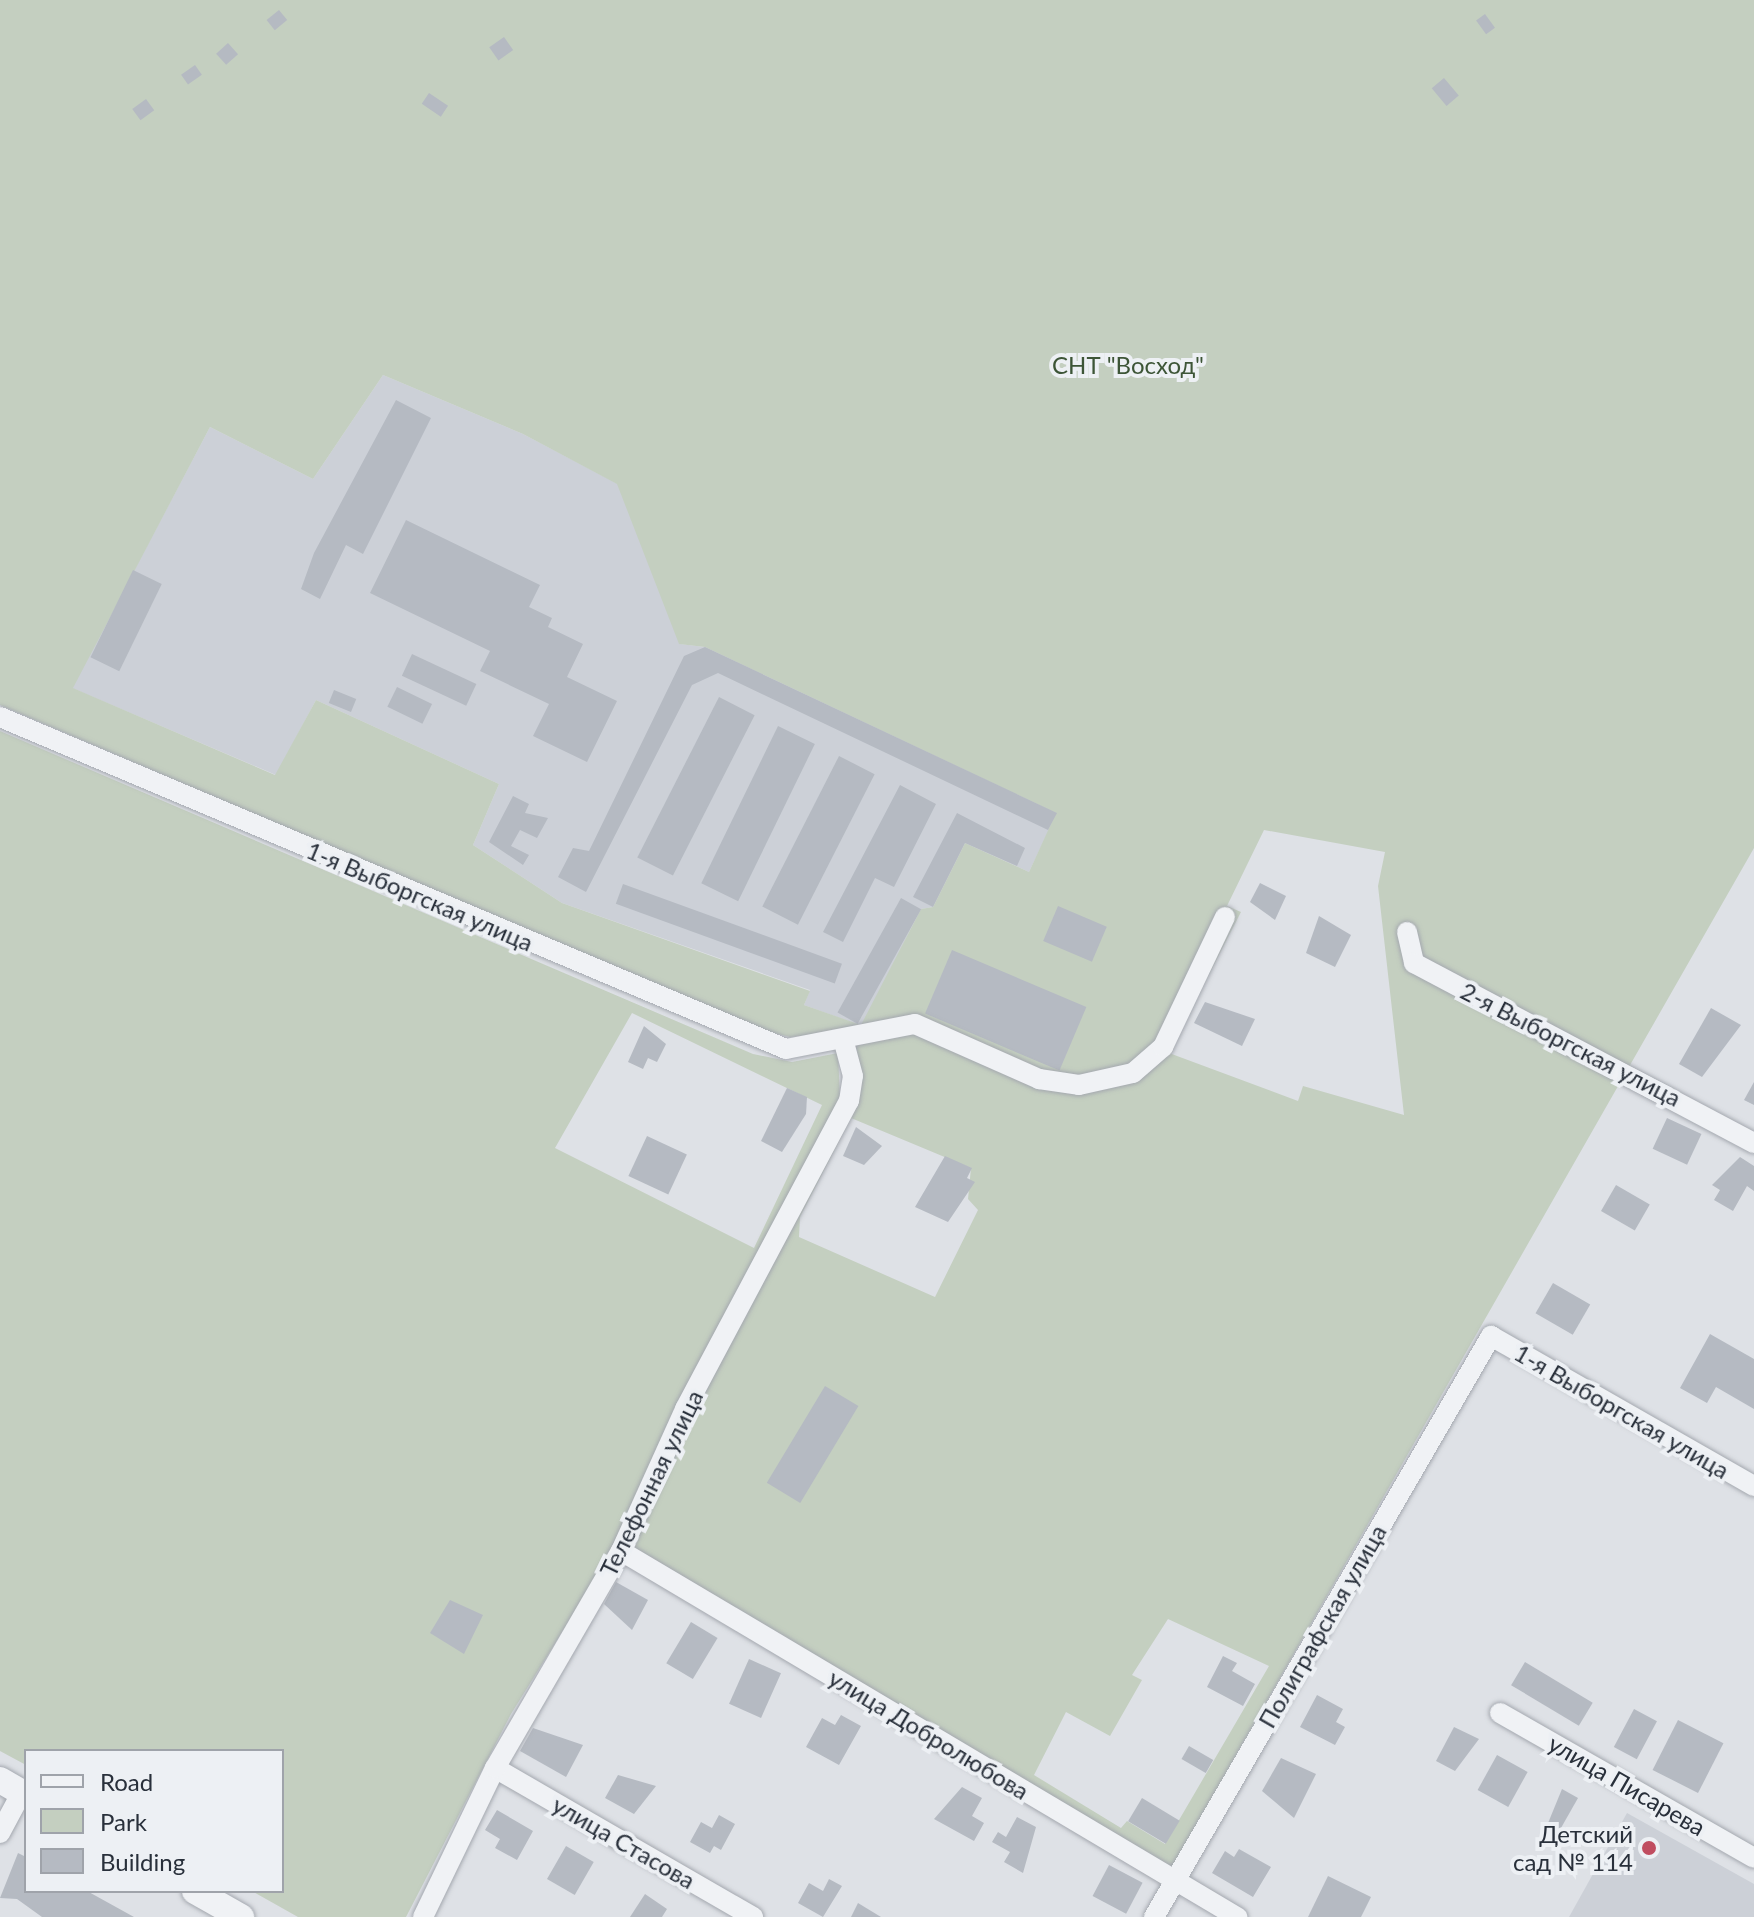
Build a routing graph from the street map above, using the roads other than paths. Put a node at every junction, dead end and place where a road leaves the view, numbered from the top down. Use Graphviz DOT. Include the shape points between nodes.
graph roads {
  1 [pos="0,717"];
  2 [pos="1225,917"];
  3 [pos="1407,932"];
  4 [pos="844,1043"];
  5 [pos="1754,1143"];
  6 [pos="1491,1336"];
  7 [pos="1754,1486"];
  8 [pos="621,1551"];
  9 [pos="1500,1713"];
  10 [pos="495,1768"];
  11 [pos="16,1789"];
  12 [pos="0,1833"];
  13 [pos="1754,1858"];
  14 [pos="1174,1880"];
  15 [pos="199,1893"];
  16 [pos="241,1917"];
  17 [pos="423,1917"];
  18 [pos="753,1917"];
  19 [pos="1154,1917"];
  20 [pos="1237,1917"];
  1 -- 4 [label="street, 1-я Выборгская улица" via="753,1038 799,1050"];
  2 -- 4 [label="street, 1-я Выборгская улица" via="1163,1047 1133,1073 1079,1085 1039,1079 915,1024"];
  3 -- 5 [label="street, 2-я Выборгская улица" via="1414,963"];
  4 -- 8 [label="street, Телефонная улица" via="853,1076 849,1101 685,1409"];
  6 -- 7 [label="street, 1-я Выборгская улица"];
  6 -- 14 [label="street, Полиграфская улица"];
  8 -- 10 [label="street, Телефонная улица"];
  8 -- 14 [label="street, улица Добролюбова"];
  9 -- 13 [label="street, улица Писарева"];
  10 -- 17 [label="street, Телефонная улица"];
  10 -- 18 [label="street, улица Стасова"];
  11 -- 12 [label="street"];
  14 -- 19 [label="street, Полиграфская улица"];
  14 -- 20 [label="street, улица Добролюбова"];
  15 -- 16 [label="street"];
}
